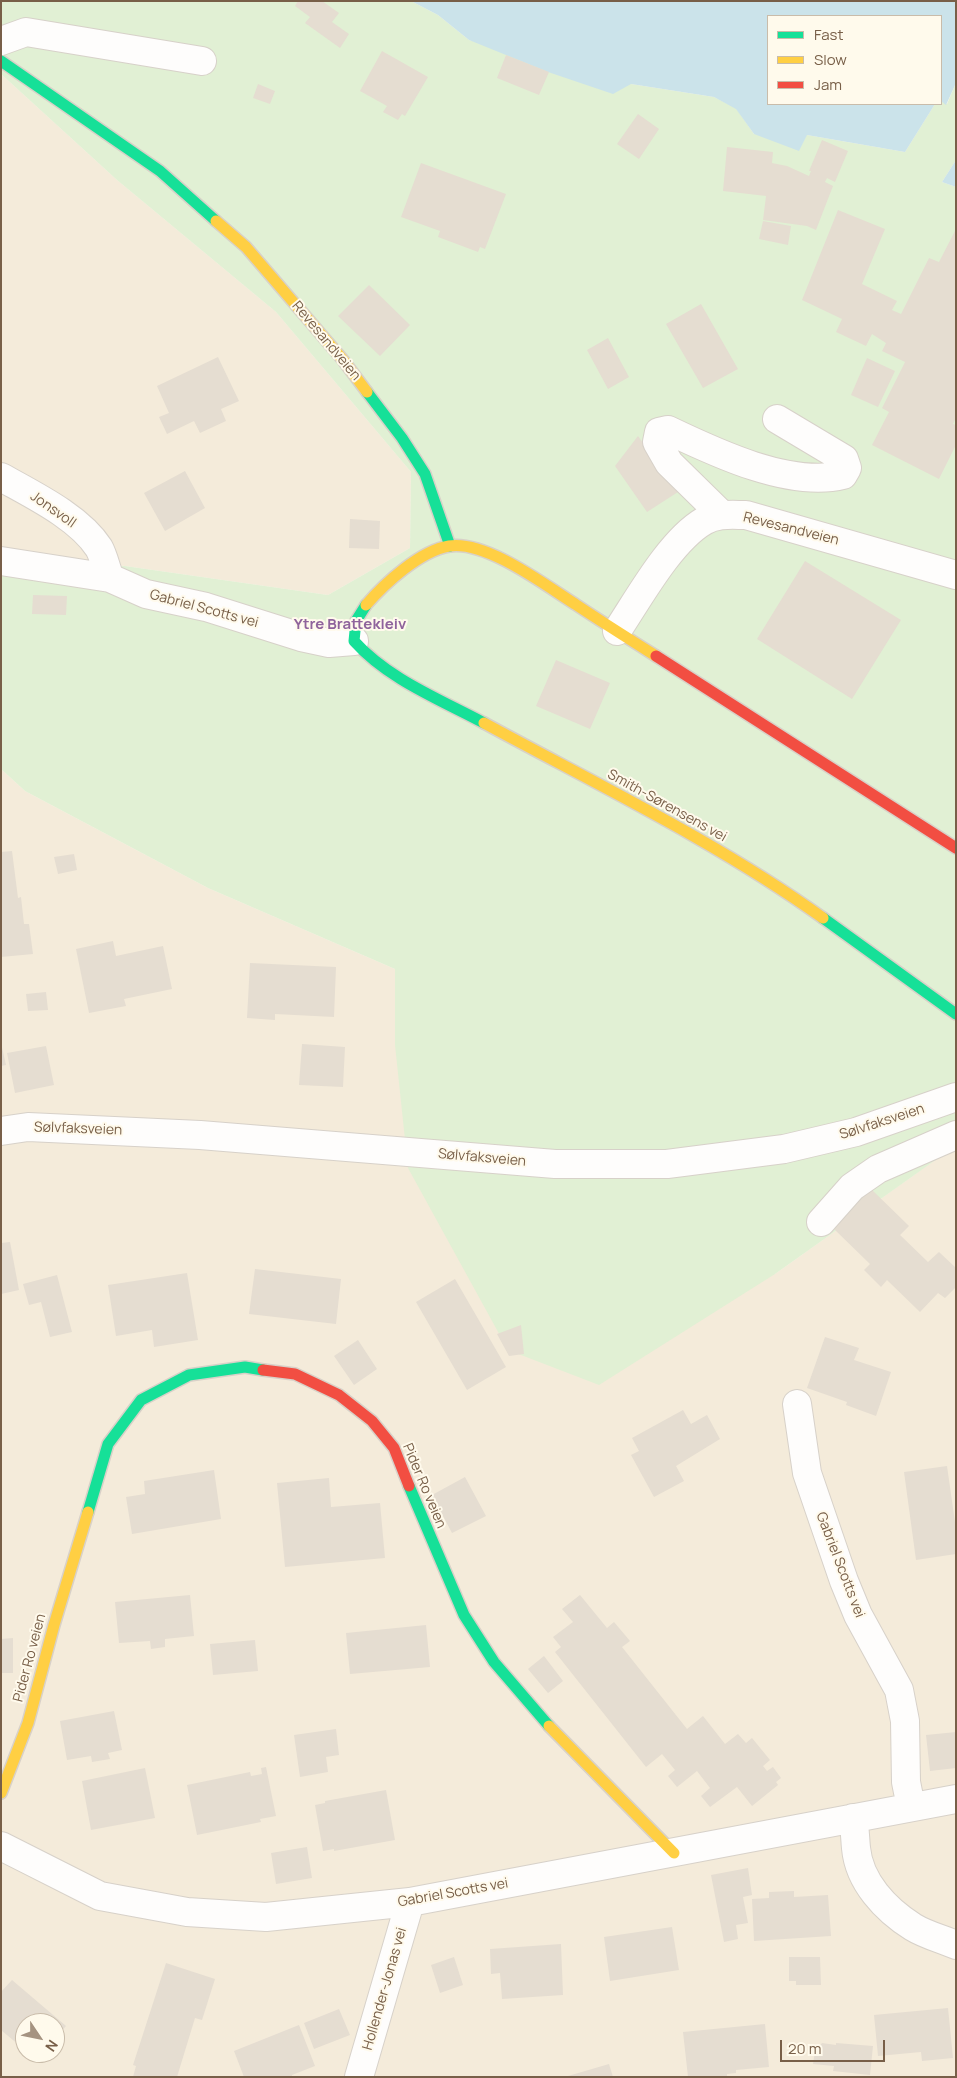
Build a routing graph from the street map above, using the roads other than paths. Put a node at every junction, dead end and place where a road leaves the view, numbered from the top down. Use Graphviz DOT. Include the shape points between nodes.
graph roads {
  1 [pos="1,41"];
  2 [pos="202,61"];
  3 [pos="1,62"];
  4 [pos="777,419"];
  5 [pos="1,477"];
  6 [pos="722,515"];
  7 [pos="450,546"];
  8 [pos="1,561"];
  9 [pos="956,575"];
  10 [pos="110,578"];
  11 [pos="617,631"];
  12 [pos="354,641"];
  13 [pos="956,848"];
  14 [pos="956,1014"];
  15 [pos="956,1097"];
  16 [pos="1,1131"];
  17 [pos="956,1135"];
  18 [pos="821,1222"];
  19 [pos="797,1404"];
  20 [pos="1,1792"];
  21 [pos="956,1799"];
  22 [pos="912,1807"];
  23 [pos="854,1818"];
  24 [pos="1,1846"];
  25 [pos="674,1853"];
  26 [pos="410,1902"];
  27 [pos="956,1945"];
  28 [pos="359,2077"];
  1 -- 2 [label="street" via="26,32"];
  3 -- 7 [label="main road, Revesandveien" via="160,171 246,247 343,360 402,438 425,474"];
  4 -- 6 [label="street" via="844,459 847,468 843,475 826,479 798,478 721,455 668,430 659,432 657,442 669,463"];
  5 -- 10 [label="street, Jonsvoll" via="76,523 99,549"];
  6 -- 9 [label="street, Revesandveien" via="746,515"];
  6 -- 11 [label="street, Revesandveien" via="705,520 679,540"];
  7 -- 11 [label="main road" via="482,550 515,566"];
  7 -- 12 [label="main road" via="398,573 363,607 355,621"];
  8 -- 10 [label="street, Gabriel Scotts vei"];
  10 -- 12 [label="street, Gabriel Scotts vei" via="146,594 206,607 301,637 329,643"];
  11 -- 13 [label="main road"];
  12 -- 14 [label="main road, Smith-Sørensens vei" via="368,657 392,674 694,836 778,886"];
  15 -- 16 [label="street, Sølvfaksveien" via="856,1132 784,1148 668,1164 555,1164 200,1134 28,1127"];
  17 -- 18 [label="street" via="878,1169 852,1187"];
  19 -- 22 [label="street, Gabriel Scotts vei" via="807,1473 844,1581 858,1615 899,1690 905,1721 906,1782"];
  20 -- 25 [label="main road, Pider Ro veien" via="28,1723 108,1444 141,1400 188,1376 245,1367 295,1374 338,1394 372,1421 394,1448 464,1615 494,1662 552,1729"];
  21 -- 22 [label="street, Gabriel Scotts vei"];
  22 -- 23 [label="street, Gabriel Scotts vei"];
  23 -- 25 [label="street, Gabriel Scotts vei"];
  23 -- 27 [label="street" via="856,1849 866,1882 891,1912 914,1928"];
  24 -- 26 [label="street, Gabriel Scotts vei" via="100,1896 187,1912 266,1916"];
  25 -- 26 [label="street, Gabriel Scotts vei"];
  26 -- 28 [label="street, Hollender-Jonas vei"];
}
